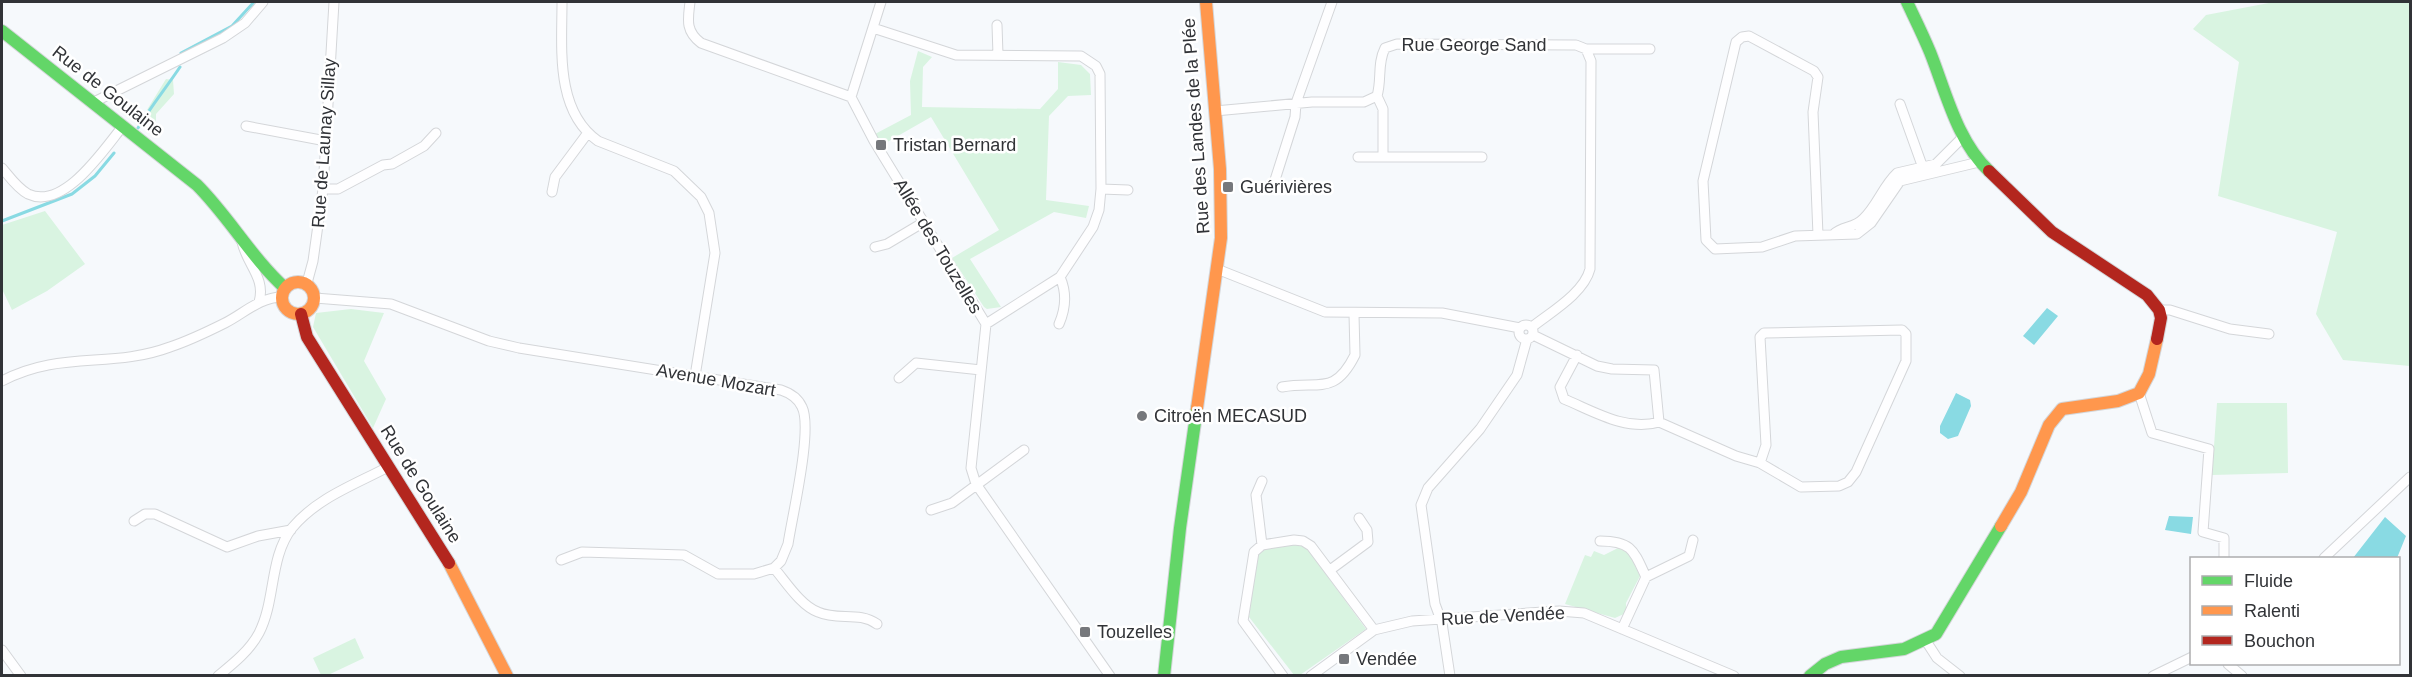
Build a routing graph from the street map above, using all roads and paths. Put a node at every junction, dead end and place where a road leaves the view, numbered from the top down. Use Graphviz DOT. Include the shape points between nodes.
graph roads {
  1 [pos="262,2"];
  2 [pos="334,2"];
  3 [pos="562,2"];
  4 [pos="690,2"];
  5 [pos="881,2"];
  6 [pos="1206,2"];
  7 [pos="1332,2"];
  8 [pos="1907,2"];
  9 [pos="997,25"];
  10 [pos="873,28"];
  11 [pos="2,31"];
  12 [pos="1586,49"];
  13 [pos="1650,50"];
  14 [pos="998,55"];
  15 [pos="1377,96"];
  16 [pos="851,97"];
  17 [pos="94,102"];
  18 [pos="1296,103"];
  19 [pos="1900,104"];
  20 [pos="1215,111"];
  21 [pos="123,126"];
  22 [pos="246,126"];
  23 [pos="436,133"];
  24 [pos="587,134"];
  25 [pos="1963,138"];
  26 [pos="326,141"];
  27 [pos="1358,157"];
  28 [pos="1383,157"];
  29 [pos="1482,157"];
  30 [pos="1979,162"];
  31 [pos="2,168"];
  32 [pos="1923,168"];
  33 [pos="323,189"];
  34 [pos="1101,189"];
  35 [pos="1263,189"];
  36 [pos="1128,190"];
  37 [pos="552,192"];
  38 [pos="924,222"];
  39 [pos="240,234"];
  40 [pos="1834,234"];
  41 [pos="1818,236"];
  42 [pos="875,247"];
  43 [pos="1217,269"];
  44 [pos="1060,277"];
  45 [pos="307,283"];
  46 [pos="283,292"];
  47 [pos="315,298"];
  48 [pos="259,302"];
  49 [pos="2159,310"];
  50 [pos="301,314"];
  51 [pos="1354,314"];
  52 [pos="986,324"];
  53 [pos="1059,324"];
  54 [pos="1531,334"];
  55 [pos="2269,334"];
  56 [pos="1576,355"];
  57 [pos="981,370"];
  58 [pos="695,376"];
  59 [pos="898,378"];
  60 [pos="2,381"];
  61 [pos="1282,387"];
  62 [pos="2139,393"];
  63 [pos="1659,422"];
  64 [pos="1024,450"];
  65 [pos="1760,463"];
  66 [pos="388,467"];
  67 [pos="2410,477"];
  68 [pos="1262,481"];
  69 [pos="976,484"];
  70 [pos="931,510"];
  71 [pos="1359,518"];
  72 [pos="134,521"];
  73 [pos="291,530"];
  74 [pos="1693,540"];
  75 [pos="1600,541"];
  76 [pos="1262,545"];
  77 [pos="2224,557"];
  78 [pos="2325,557"];
  79 [pos="561,560"];
  80 [pos="774,568"];
  81 [pos="1330,570"];
  82 [pos="1646,577"];
  83 [pos="1441,619"];
  84 [pos="877,624"];
  85 [pos="1622,629"];
  86 [pos="1374,630"];
  87 [pos="1926,641"];
  88 [pos="2,650"];
  89 [pos="2190,658"];
  90 [pos="2230,665"];
  91 [pos="21,675"];
  92 [pos="218,675"];
  93 [pos="507,675"];
  94 [pos="1110,675"];
  95 [pos="1164,675"];
  96 [pos="1283,675"];
  97 [pos="1311,675"];
  98 [pos="1450,675"];
  99 [pos="1734,675"];
  100 [pos="1810,675"];
  101 [pos="1960,675"];
  102 [pos="2153,675"];
  103 [pos="2242,675"];
  1 -- 17 [label="street" via="245,23 223,38"];
  2 -- 26 [label="street, Rue de Launay Sillay"];
  3 -- 24 [label="street" via="565,88"];
  4 -- 16 [label="street" via="688,26 692,37 701,43"];
  5 -- 10 [label="street"];
  6 -- 20 [label="street, Rue des Landes de la Plée"];
  7 -- 18 [label="street"];
  8 -- 25 [label="street"];
  9 -- 14 [label="street"];
  10 -- 14 [label="street" via="956,55"];
  10 -- 16 [label="street"];
  11 -- 17 [label="street, Rue de Goulaine"];
  12 -- 13 [label="street, Rue George Sand"];
  12 -- 15 [label="street, Rue George Sand" via="1576,45 1397,44 1385,48 1379,60"];
  12 -- 54 [label="street" via="1591,61 1588,280"];
  14 -- 34 [label="street" via="1081,56 1096,66 1100,74"];
  15 -- 18 [label="street" via="1364,102"];
  15 -- 28 [label="street, Rue George Sand" via="1383,109"];
  16 -- 38 [label="street, Allée des Touzelles" via="873,141"];
  17 -- 21 [label="street, Rue de Goulaine"];
  18 -- 20 [label="street"];
  18 -- 35 [label="street" via="1274,183"];
  19 -- 32 [label="street"];
  20 -- 43 [label="street, Rue des Landes de la Plée" via="1222,210"];
  21 -- 31 [label="street" via="79,178 50,195 30,195"];
  21 -- 39 [label="street, Rue de Goulaine" via="216,202"];
  22 -- 26 [label="street"];
  23 -- 33 [label="street" via="424,146 392,164 338,189"];
  24 -- 37 [label="street" via="555,177"];
  24 -- 58 [label="street" via="674,171 701,197 709,213 715,253"];
  25 -- 30 [label="street"];
  25 -- 32 [label="street" via="1947,156"];
  26 -- 33 [label="street, Rue de Launay Sillay"];
  27 -- 28 [label="street"];
  28 -- 29 [label="street"];
  30 -- 40 [label="street" via="1907,178 1894,187 1866,229 1849,236"];
  30 -- 49 [label="street" via="2052,232 2146,295"];
  32 -- 40 [label="street" via="1897,173 1858,224"];
  33 -- 45 [label="street, Rue de Launay Sillay"];
  34 -- 36 [label="street"];
  34 -- 44 [label="street" via="1093,227"];
  38 -- 42 [label="street"];
  38 -- 52 [label="street, Allée des Touzelles"];
  39 -- 46 [label="street, Rue de Goulaine"];
  39 -- 48 [label="street" via="244,254 261,280"];
  40 -- 41 [label="street"];
  41 -- 41 [label="street" via="1795,237 1762,247 1715,249 1706,240 1703,181 1736,42 1742,37 1749,36 1814,71 1818,77 1813,112"];
  43 -- 51 [label="street" via="1305,306"];
  43 -- 95 [label="street, Rue des Landes de la Plée" via="1177,552"];
  44 -- 52 [label="street"];
  44 -- 53 [label="street" via="1065,288"];
  45 -- 46 [label="street" via="297,281"];
  45 -- 47 [label="street"];
  46 -- 48 [label="street"];
  46 -- 50 [label="street" via="287,310"];
  47 -- 50 [label="street" via="312,307"];
  47 -- 58 [label="street, Avenue Mozart" via="391,304 499,344"];
  48 -- 60 [label="street" via="224,324 171,347 132,357 56,361"];
  49 -- 55 [label="street" via="2230,329"];
  49 -- 62 [label="street" via="2161,318 2149,374"];
  50 -- 66 [label="street, Rue de Goulaine" via="308,337"];
  51 -- 54 [label="street" via="1442,313 1520,328 1521,337"];
  51 -- 61 [label="street" via="1355,355 1333,383"];
  52 -- 57 [label="street, Allée des Touzelles"];
  54 -- 56 [label="street"];
  54 -- 83 [label="street" via="1517,375 1480,429 1428,488 1421,505 1435,604"];
  56 -- 63 [label="street" via="1612,369 1654,370"];
  56 -- 63 [label="street" via="1560,387 1564,399 1623,423"];
  57 -- 59 [label="street" via="916,363"];
  57 -- 69 [label="street, Allée des Touzelles" via="971,468"];
  58 -- 80 [label="street, Avenue Mozart" via="781,390 802,406 806,434 788,544"];
  62 -- 77 [label="street" via="2152,433 2209,448 2204,532 2224,538"];
  62 -- 87 [label="street" via="2118,401 2062,409 2049,425 2021,492 1946,620"];
  63 -- 65 [label="street"];
  64 -- 69 [label="street"];
  65 -- 65 [label="street" via="1801,487 1839,486 1848,482 1906,361 1906,334 1902,330 1764,333 1760,337 1766,445"];
  66 -- 73 [label="street" via="314,506"];
  66 -- 93 [label="street, Rue de Goulaine" via="457,577"];
  67 -- 78 [label="street"];
  68 -- 76 [label="street" via="1256,495"];
  69 -- 70 [label="street" via="951,503"];
  69 -- 94 [label="street, Allée des Touzelles"];
  71 -- 81 [label="street" via="1367,530 1368,542"];
  72 -- 73 [label="street" via="145,514 156,514 227,547"];
  73 -- 92 [label="street" via="281,548 259,633 243,655"];
  74 -- 82 [label="street" via="1689,556"];
  75 -- 82 [label="street" via="1617,541 1634,549"];
  76 -- 81 [label="street" via="1303,541"];
  76 -- 96 [label="street" via="1254,552 1251,563 1243,621"];
  79 -- 80 [label="street" via="582,552 684,555 718,574 754,574"];
  80 -- 84 [label="street" via="816,612 867,617"];
  81 -- 86 [label="street"];
  82 -- 85 [label="street"];
  83 -- 85 [label="street, Rue de Vendée" via="1559,611 1584,613"];
  83 -- 86 [label="street, Rue de Vendée"];
  83 -- 98 [label="street"];
  85 -- 99 [label="street, Rue de Vendée"];
  86 -- 97 [label="street, Rue de Vendée"];
  87 -- 100 [label="street" via="1902,650 1849,653 1825,663"];
  87 -- 101 [label="street" via="1937,658"];
  88 -- 91 [label="street"];
  89 -- 102 [label="street"];
  90 -- 103 [label="street"];
}
